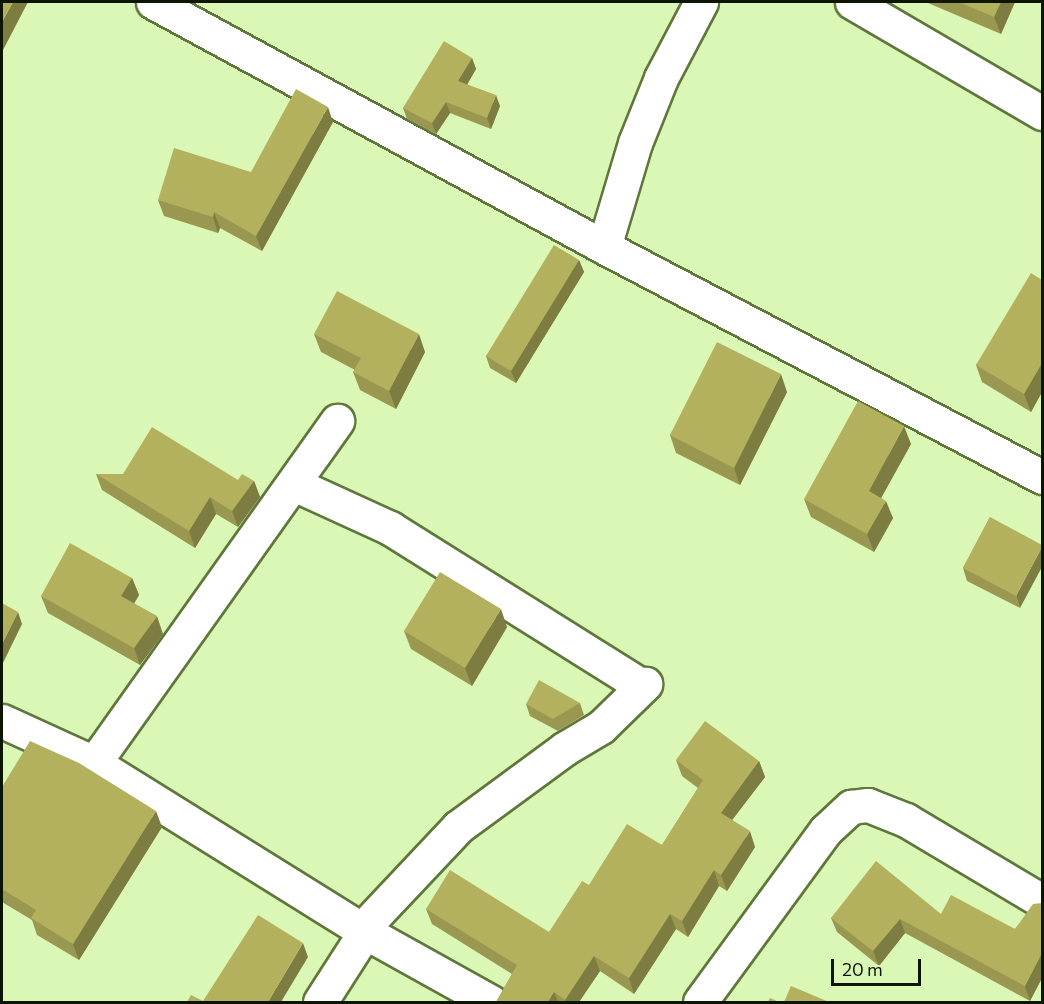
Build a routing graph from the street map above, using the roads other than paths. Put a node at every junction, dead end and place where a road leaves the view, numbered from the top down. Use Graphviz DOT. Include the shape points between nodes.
graph roads {
  1 [pos="153,2"];
  2 [pos="701,2"];
  3 [pos="852,2"];
  4 [pos="1042,113"];
  5 [pos="604,247"];
  6 [pos="337,421"];
  7 [pos="1042,477"];
  8 [pos="294,484"];
  9 [pos="2,721"];
  10 [pos="94,763"];
  11 [pos="1042,902"];
  12 [pos="363,930"];
  13 [pos="321,1002"];
  14 [pos="491,1002"];
  15 [pos="700,1002"];
  1 -- 5 [label="street"];
  2 -- 5 [label="street" via="661,78 635,143"];
  3 -- 4 [label="street"];
  5 -- 7 [label="street"];
  6 -- 8 [label="street"];
  8 -- 10 [label="street"];
  8 -- 12 [label="street" via="390,528 644,685 601,727 564,749 458,827"];
  9 -- 10 [label="street"];
  10 -- 12 [label="street"];
  11 -- 15 [label="street" via="906,820 868,805 851,807 826,830"];
  12 -- 13 [label="street"];
  12 -- 14 [label="street"];
}
